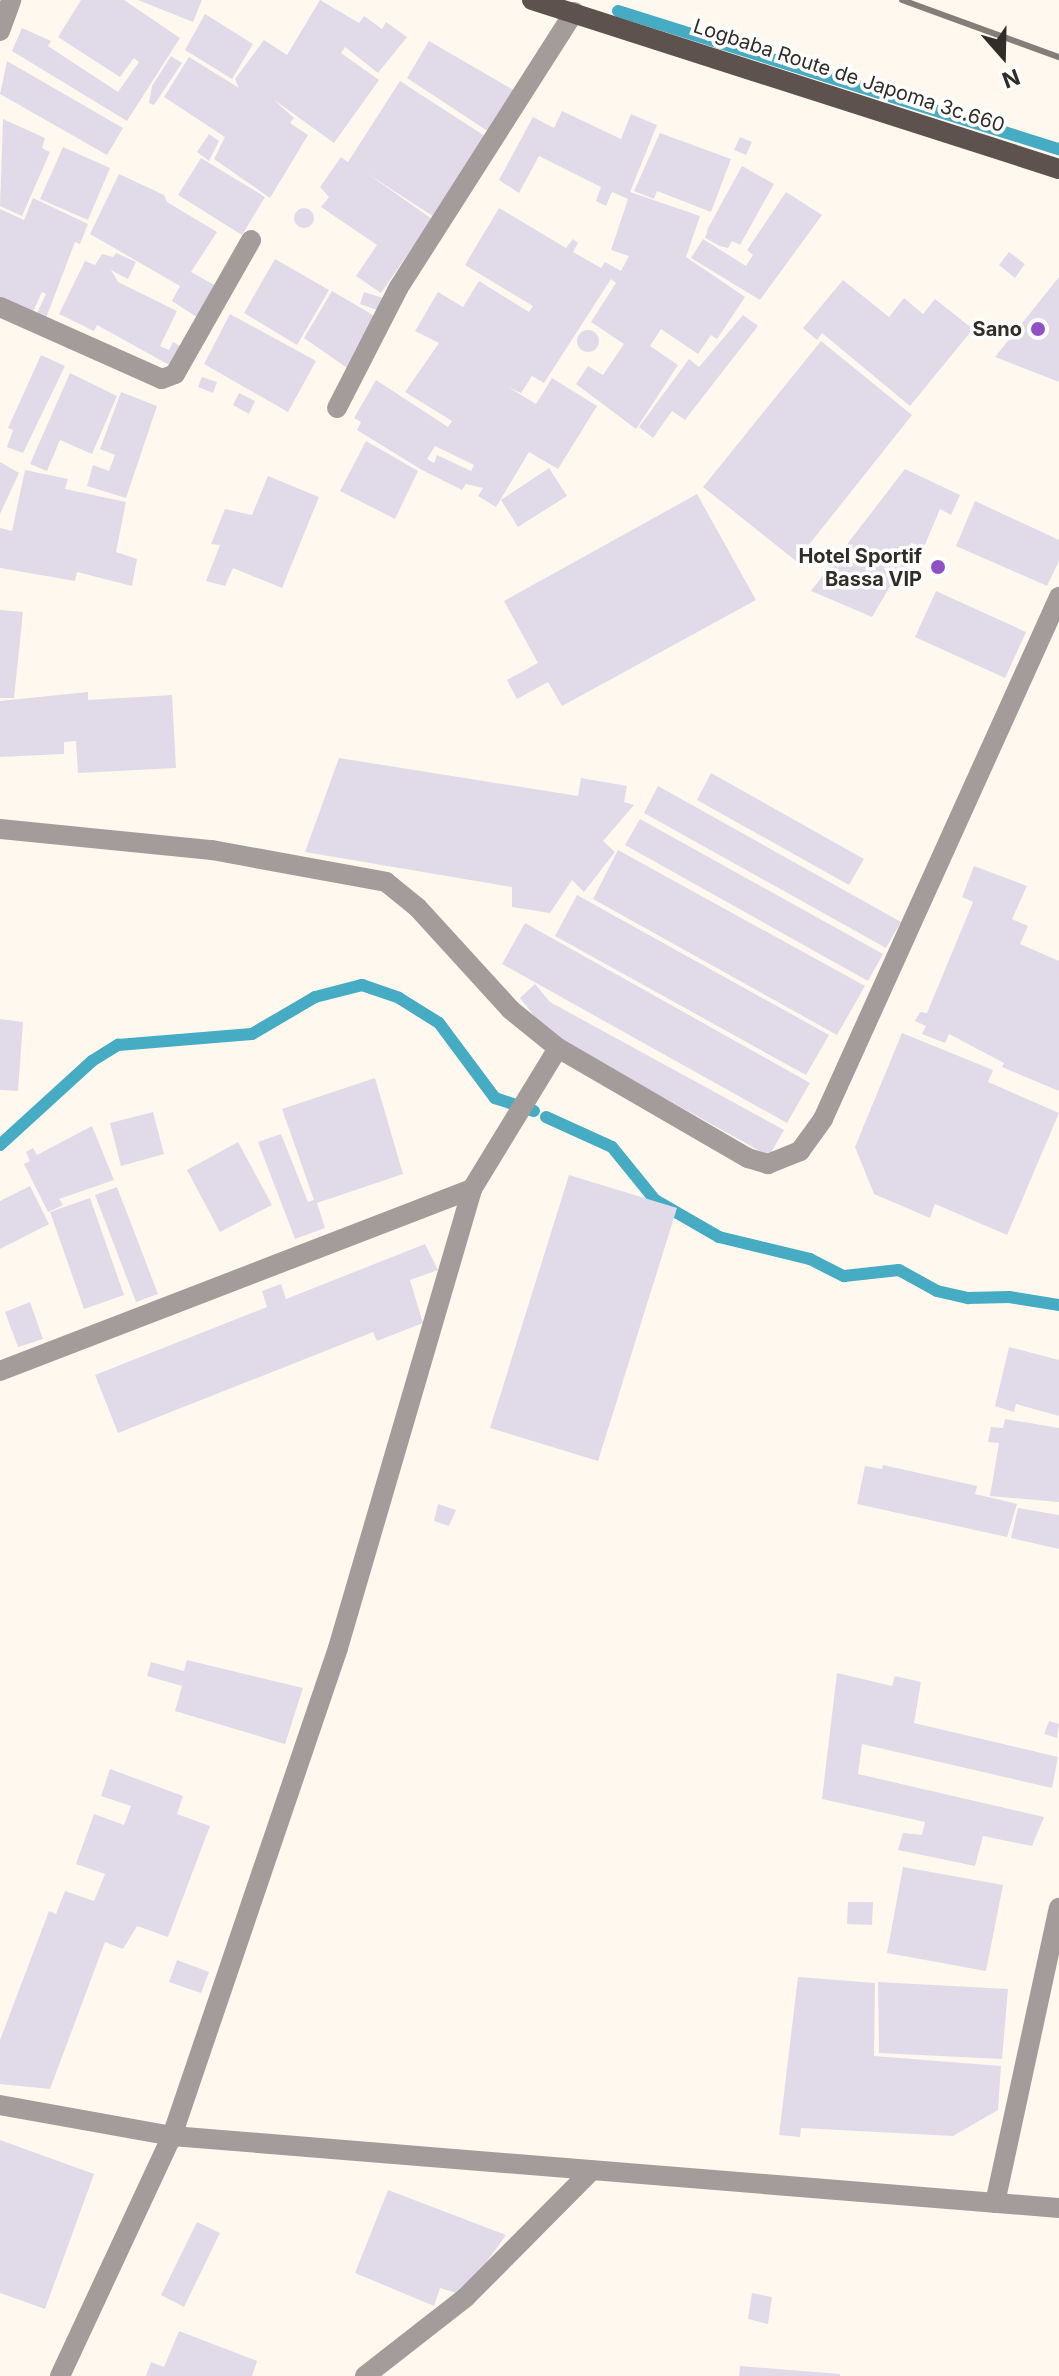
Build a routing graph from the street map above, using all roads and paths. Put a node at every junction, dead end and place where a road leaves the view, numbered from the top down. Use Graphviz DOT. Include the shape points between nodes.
graph roads {
  1 [pos="11,0"];
  2 [pos="532,0"];
  3 [pos="574,12"];
  4 [pos="0,31"];
  5 [pos="1059,169"];
  6 [pos="251,240"];
  7 [pos="0,307"];
  8 [pos="337,408"];
  9 [pos="1059,597"];
  10 [pos="0,829"];
  11 [pos="558,1048"];
  12 [pos="472,1189"];
  13 [pos="0,1371"];
  14 [pos="1059,1908"];
  15 [pos="0,2105"];
  16 [pos="172,2136"];
  17 [pos="592,2170"];
  18 [pos="995,2203"];
  19 [pos="1059,2208"];
  20 [pos="60,2376"];
  21 [pos="365,2376"];
  1 -- 4 [label="street"];
  2 -- 3 [label="main road, Logbaba Route de Japoma 3c.660"];
  3 -- 5 [label="main road, Logbaba Route de Japoma 3c.660"];
  3 -- 8 [label="street" via="399,287"];
  6 -- 7 [label="street" via="170,377 153,376"];
  9 -- 11 [label="street" via="823,1119 800,1151 768,1164 748,1158"];
  10 -- 11 [label="street" via="212,850 386,882 417,907 511,1010"];
  11 -- 12 [label="street"];
  12 -- 13 [label="street"];
  12 -- 16 [label="street" via="338,1648"];
  14 -- 18 [label="street"];
  15 -- 16 [label="street"];
  16 -- 17 [label="street"];
  16 -- 20 [label="street"];
  17 -- 18 [label="street"];
  17 -- 21 [label="street" via="465,2298"];
  18 -- 19 [label="street"];
}
